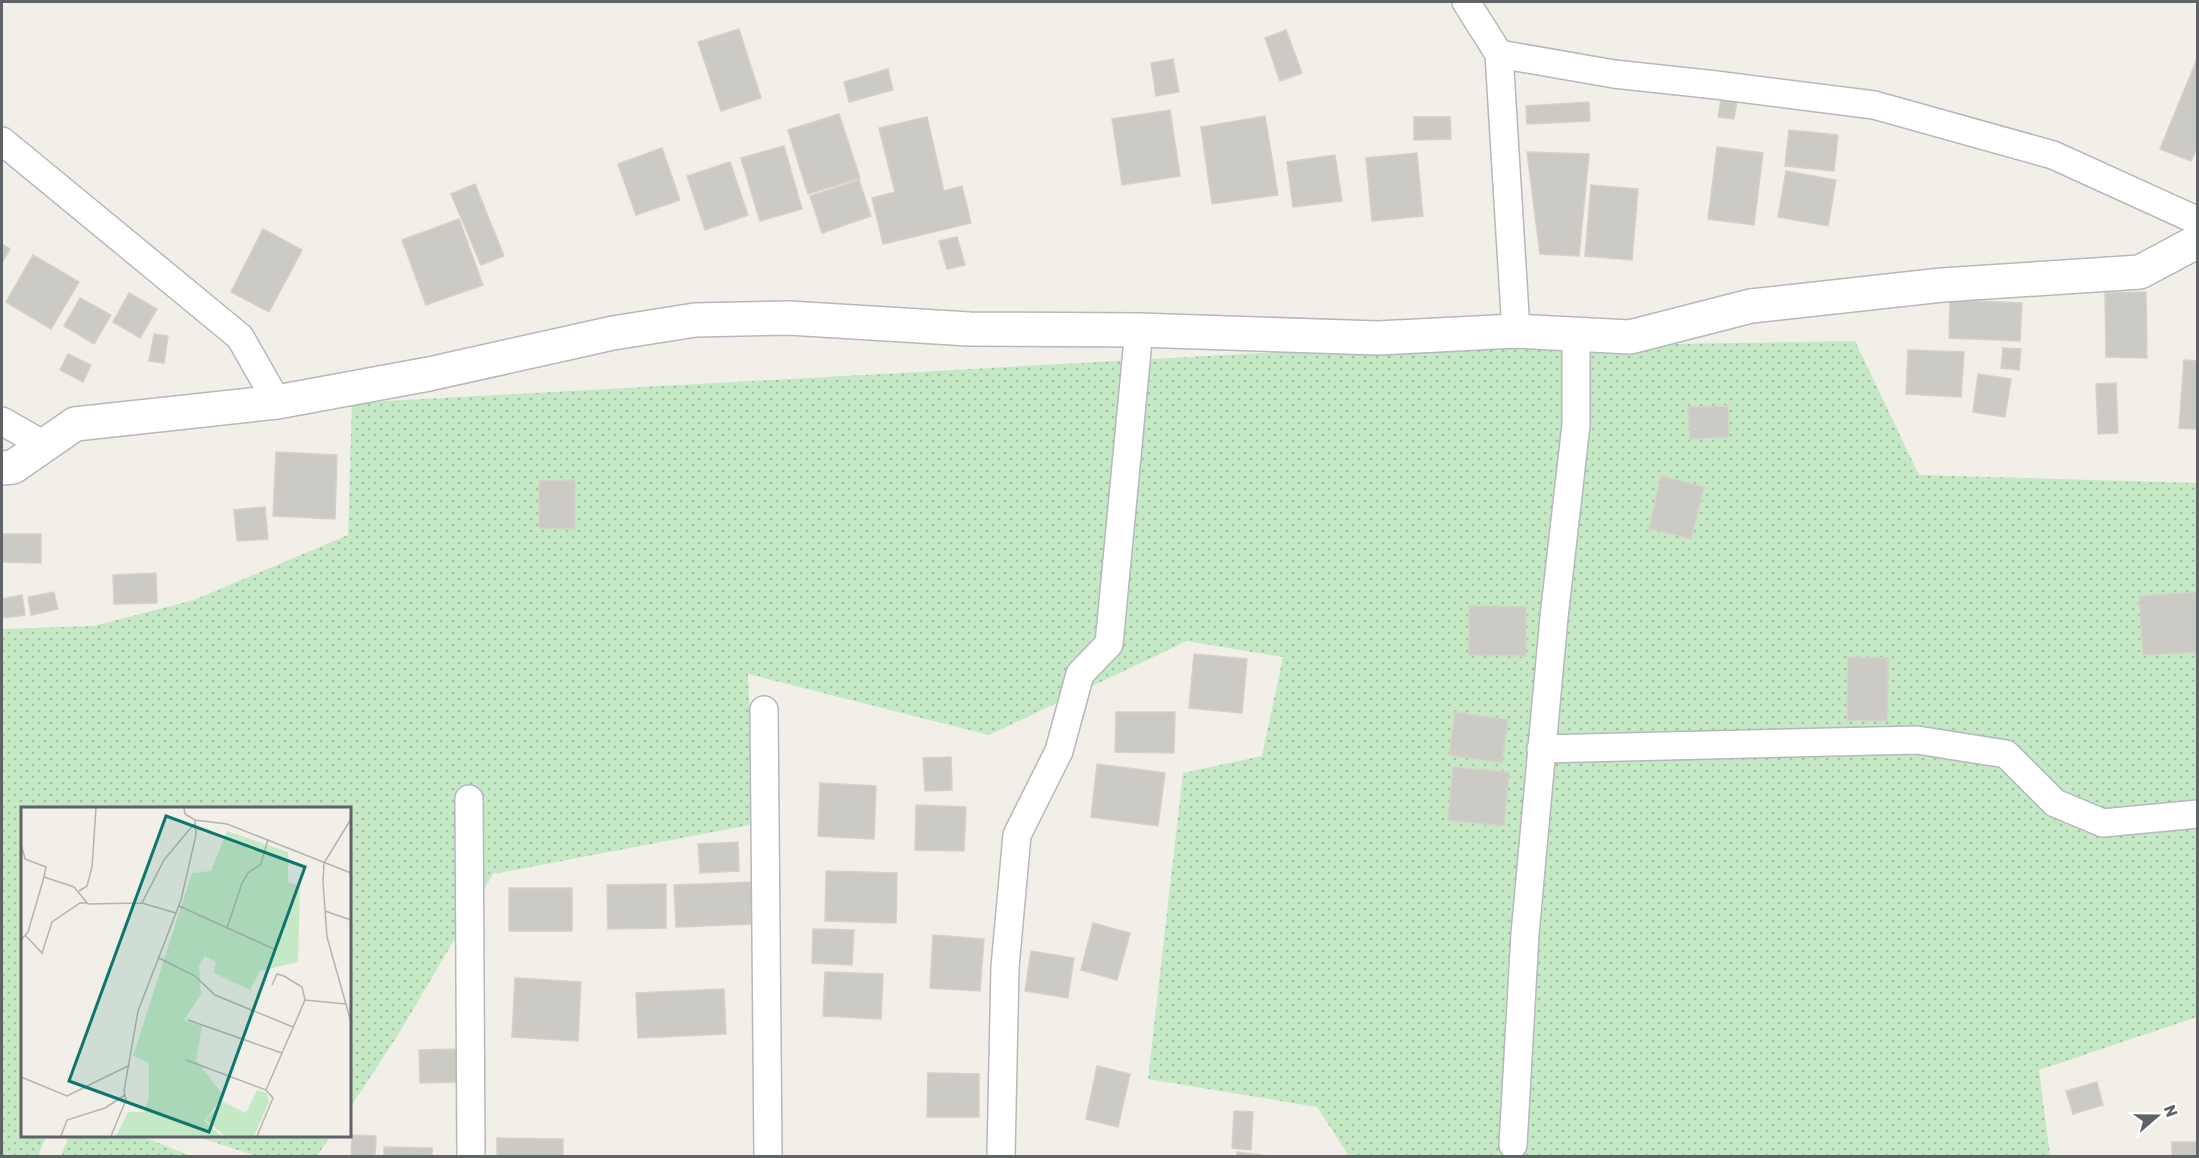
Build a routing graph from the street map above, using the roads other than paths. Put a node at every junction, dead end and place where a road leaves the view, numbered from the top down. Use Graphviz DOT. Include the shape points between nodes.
graph roads {
  1 [pos="1466,2"];
  2 [pos="1499,54"];
  3 [pos="2,141"];
  4 [pos="2198,221"];
  5 [pos="2198,241"];
  6 [pos="1139,330"];
  7 [pos="1516,331"];
  8 [pos="1576,334"];
  9 [pos="278,402"];
  10 [pos="2,422"];
  11 [pos="44,445"];
  12 [pos="2,468"];
  13 [pos="764,710"];
  14 [pos="1541,749"];
  15 [pos="469,799"];
  16 [pos="2198,814"];
  17 [pos="1513,1145"];
  18 [pos="471,1156"];
  19 [pos="768,1156"];
  20 [pos="1001,1156"];
  1 -- 2 [label="street"];
  2 -- 4 [label="street" via="1614,74 1874,105 2053,155"];
  2 -- 7 [label="street"];
  3 -- 9 [label="street" via="240,338"];
  5 -- 8 [label="street" via="2140,272 1942,285 1751,306 1630,337"];
  6 -- 7 [label="street" via="1378,338"];
  6 -- 9 [label="street" via="969,329 789,318 695,320 613,333 429,374"];
  6 -- 20 [label="street" via="1109,644 1080,674 1059,751 1017,835 1005,967"];
  7 -- 8 [label="street"];
  8 -- 14 [label="street" via="1576,425"];
  9 -- 11 [label="street" via="75,424"];
  10 -- 11 [label="street"];
  11 -- 12 [label="street" via="13,467"];
  13 -- 19 [label="street"];
  14 -- 16 [label="street" via="1917,740 2006,754 2055,803 2103,823"];
  14 -- 17 [label="street"];
  15 -- 18 [label="street"];
}
